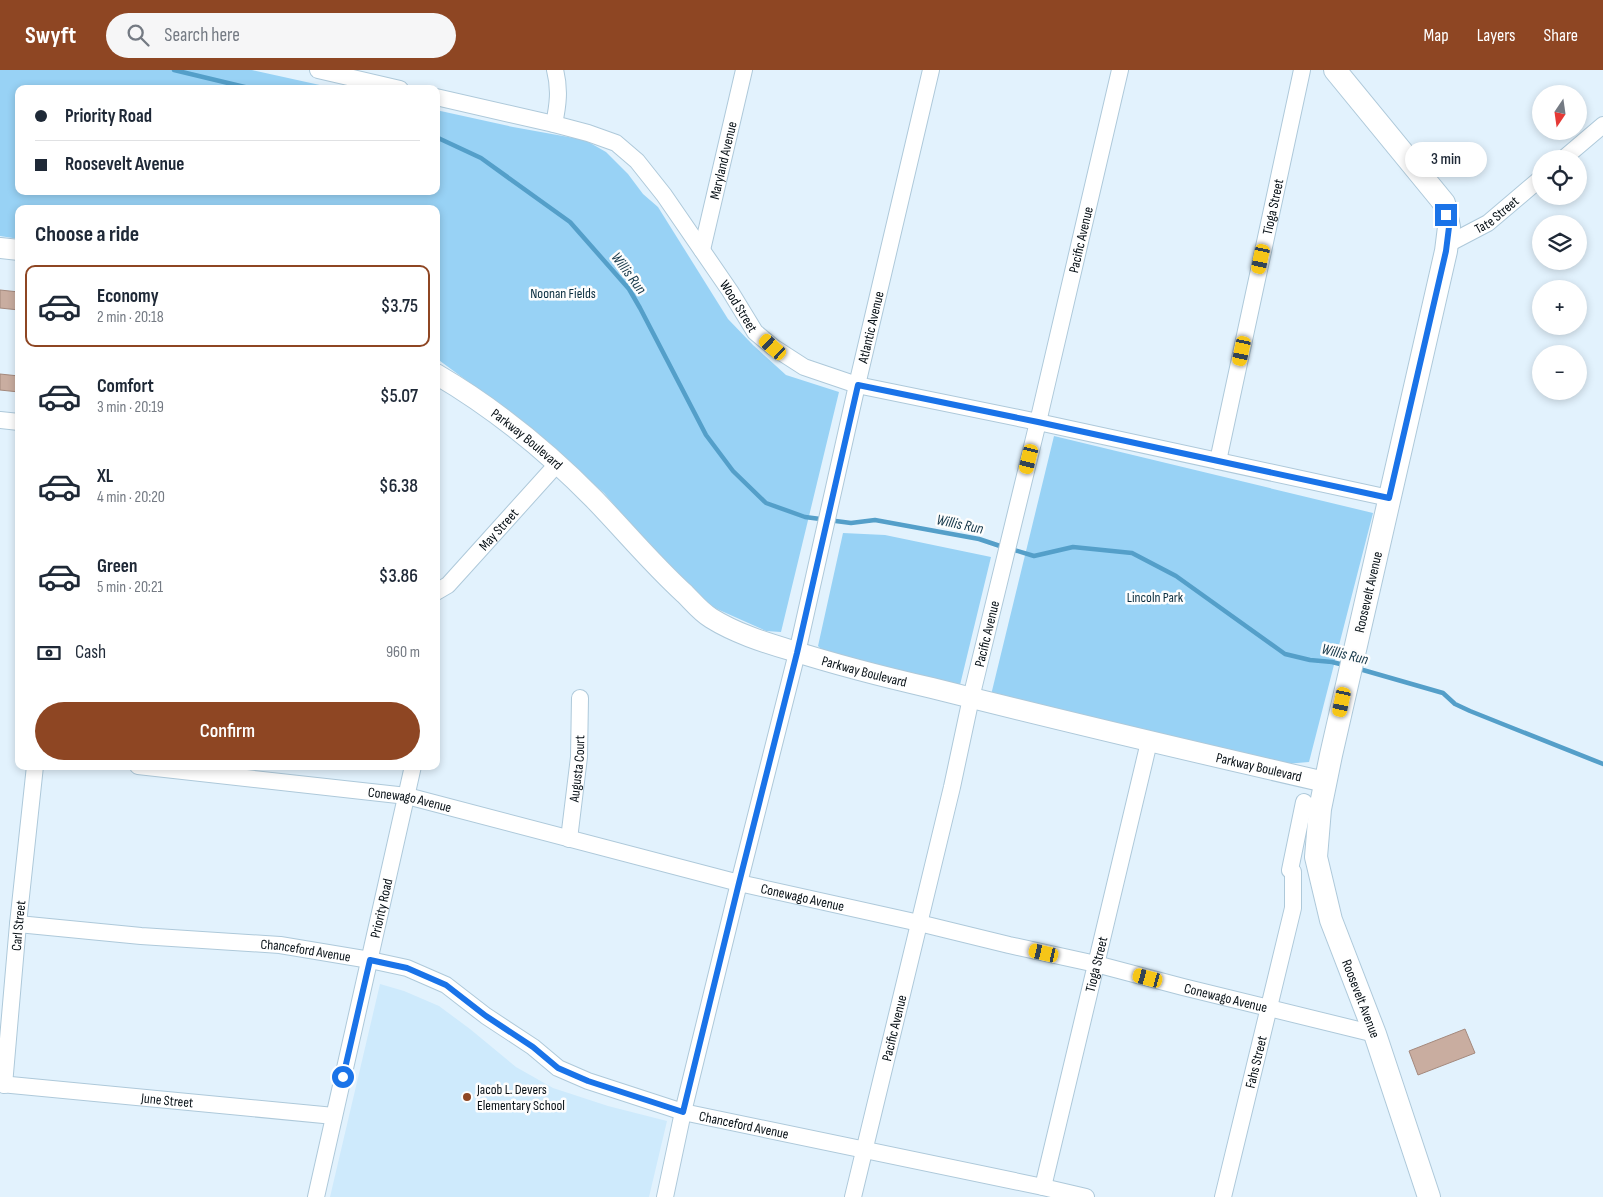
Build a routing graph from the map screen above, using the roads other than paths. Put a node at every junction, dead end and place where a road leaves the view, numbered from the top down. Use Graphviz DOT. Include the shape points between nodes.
graph roads {
  1 [pos="318,70"];
  2 [pos="555,70"];
  3 [pos="744,70"];
  4 [pos="931,70"];
  5 [pos="1120,70"];
  6 [pos="1302,70"];
  7 [pos="1335,70"];
  8 [pos="383,85"];
  9 [pos="440,98"];
  10 [pos="554,124"];
  11 [pos="1603,125"];
  12 [pos="1574,150"];
  13 [pos="1532,186"];
  14 [pos="1446,245"];
  15 [pos="0,248"];
  16 [pos="15,250"];
  17 [pos="702,250"];
  18 [pos="440,377"];
  19 [pos="858,385"];
  20 [pos="0,420"];
  21 [pos="15,422"];
  22 [pos="1038,422"];
  23 [pos="1218,461"];
  24 [pos="558,463"];
  25 [pos="1389,498"];
  26 [pos="440,590"];
  27 [pos="797,653"];
  28 [pos="580,698"];
  29 [pos="971,698"];
  30 [pos="1150,742"];
  31 [pos="35,770"];
  32 [pos="174,770"];
  33 [pos="413,770"];
  34 [pos="1325,782"];
  35 [pos="407,796"];
  36 [pos="1304,802"];
  37 [pos="569,839"];
  38 [pos="739,883"];
  39 [pos="919,922"];
  40 [pos="18,924"];
  41 [pos="370,960"];
  42 [pos="1096,964"];
  43 [pos="1269,1008"];
  44 [pos="1374,1034"];
  45 [pos="2,1085"];
  46 [pos="683,1112"];
  47 [pos="334,1116"];
  48 [pos="863,1150"];
  49 [pos="1043,1187"];
  50 [pos="316,1197"];
  51 [pos="665,1197"];
  52 [pos="853,1197"];
  53 [pos="1086,1197"];
  54 [pos="1223,1197"];
  55 [pos="1429,1197"];
  1 -- 8 [label="street"];
  2 -- 10 [label="street" via="559,101"];
  3 -- 17 [label="street, Maryland Avenue"];
  4 -- 19 [label="street, Atlantic Avenue"];
  5 -- 22 [label="street, Pacific Avenue"];
  6 -- 23 [label="street, Tioga Street"];
  7 -- 14 [label="main road, Roosevelt Avenue" via="1444,203 1449,227"];
  9 -- 10 [label="street, Wood Street"];
  10 -- 17 [label="street, Wood Street" via="616,143 637,161"];
  11 -- 12 [label="street"];
  13 -- 14 [label="street, Tate Street" via="1488,223"];
  14 -- 25 [label="main road, Roosevelt Avenue"];
  15 -- 16 [label="street"];
  17 -- 19 [label="street, Wood Street" via="755,332 804,367"];
  18 -- 24 [label="street, Parkway Boulevard" via="497,414"];
  19 -- 22 [label="street, Wood Street"];
  19 -- 27 [label="street, Atlantic Avenue"];
  20 -- 21 [label="street"];
  22 -- 23 [label="street, Wood Street"];
  22 -- 29 [label="street, Pacific Avenue"];
  23 -- 25 [label="street, Wood Street"];
  24 -- 26 [label="street, May Street" via="448,585"];
  24 -- 27 [label="street, Parkway Boulevard" via="710,617 750,637"];
  25 -- 34 [label="main road, Roosevelt Avenue"];
  27 -- 29 [label="street, Parkway Boulevard"];
  27 -- 38 [label="street, Atlantic Avenue"];
  28 -- 37 [label="street, Augusta Court" via="580,756"];
  29 -- 30 [label="street, Parkway Boulevard"];
  29 -- 39 [label="street, Pacific Avenue"];
  30 -- 34 [label="street, Parkway Boulevard"];
  30 -- 42 [label="street, Tioga Street"];
  31 -- 40 [label="street, Carl Street"];
  32 -- 35 [label="street, Conewago Avenue"];
  33 -- 35 [label="street, Priority Road"];
  34 -- 44 [label="main road, Roosevelt Avenue" via="1316,857 1331,920"];
  35 -- 37 [label="street, Conewago Avenue"];
  35 -- 41 [label="street, Priority Road"];
  36 -- 43 [label="street, Fahs Street" via="1290,870 1293,872 1293,908"];
  37 -- 38 [label="street, Conewago Avenue"];
  38 -- 39 [label="street, Conewago Avenue"];
  38 -- 46 [label="street, Atlantic Avenue"];
  39 -- 42 [label="street, Conewago Avenue"];
  39 -- 48 [label="street, Pacific Avenue"];
  40 -- 41 [label="street, Chanceford Avenue" via="280,945"];
  40 -- 45 [label="street, Carl Street"];
  41 -- 46 [label="street, Chanceford Avenue" via="407,968 446,985 558,1068"];
  41 -- 47 [label="street, Priority Road"];
  42 -- 43 [label="street, Conewago Avenue"];
  42 -- 49 [label="street, Tioga Street"];
  43 -- 44 [label="street, Conewago Avenue"];
  43 -- 54 [label="street, Fahs Street"];
  44 -- 55 [label="main road, Roosevelt Avenue"];
  45 -- 47 [label="street, June Street"];
  46 -- 48 [label="street, Chanceford Avenue"];
  46 -- 51 [label="street, Atlantic Avenue"];
  47 -- 50 [label="street, Priority Road"];
  48 -- 49 [label="street, Chanceford Avenue"];
  48 -- 52 [label="street, Pacific Avenue"];
  49 -- 53 [label="street, Chanceford Avenue"];
}
